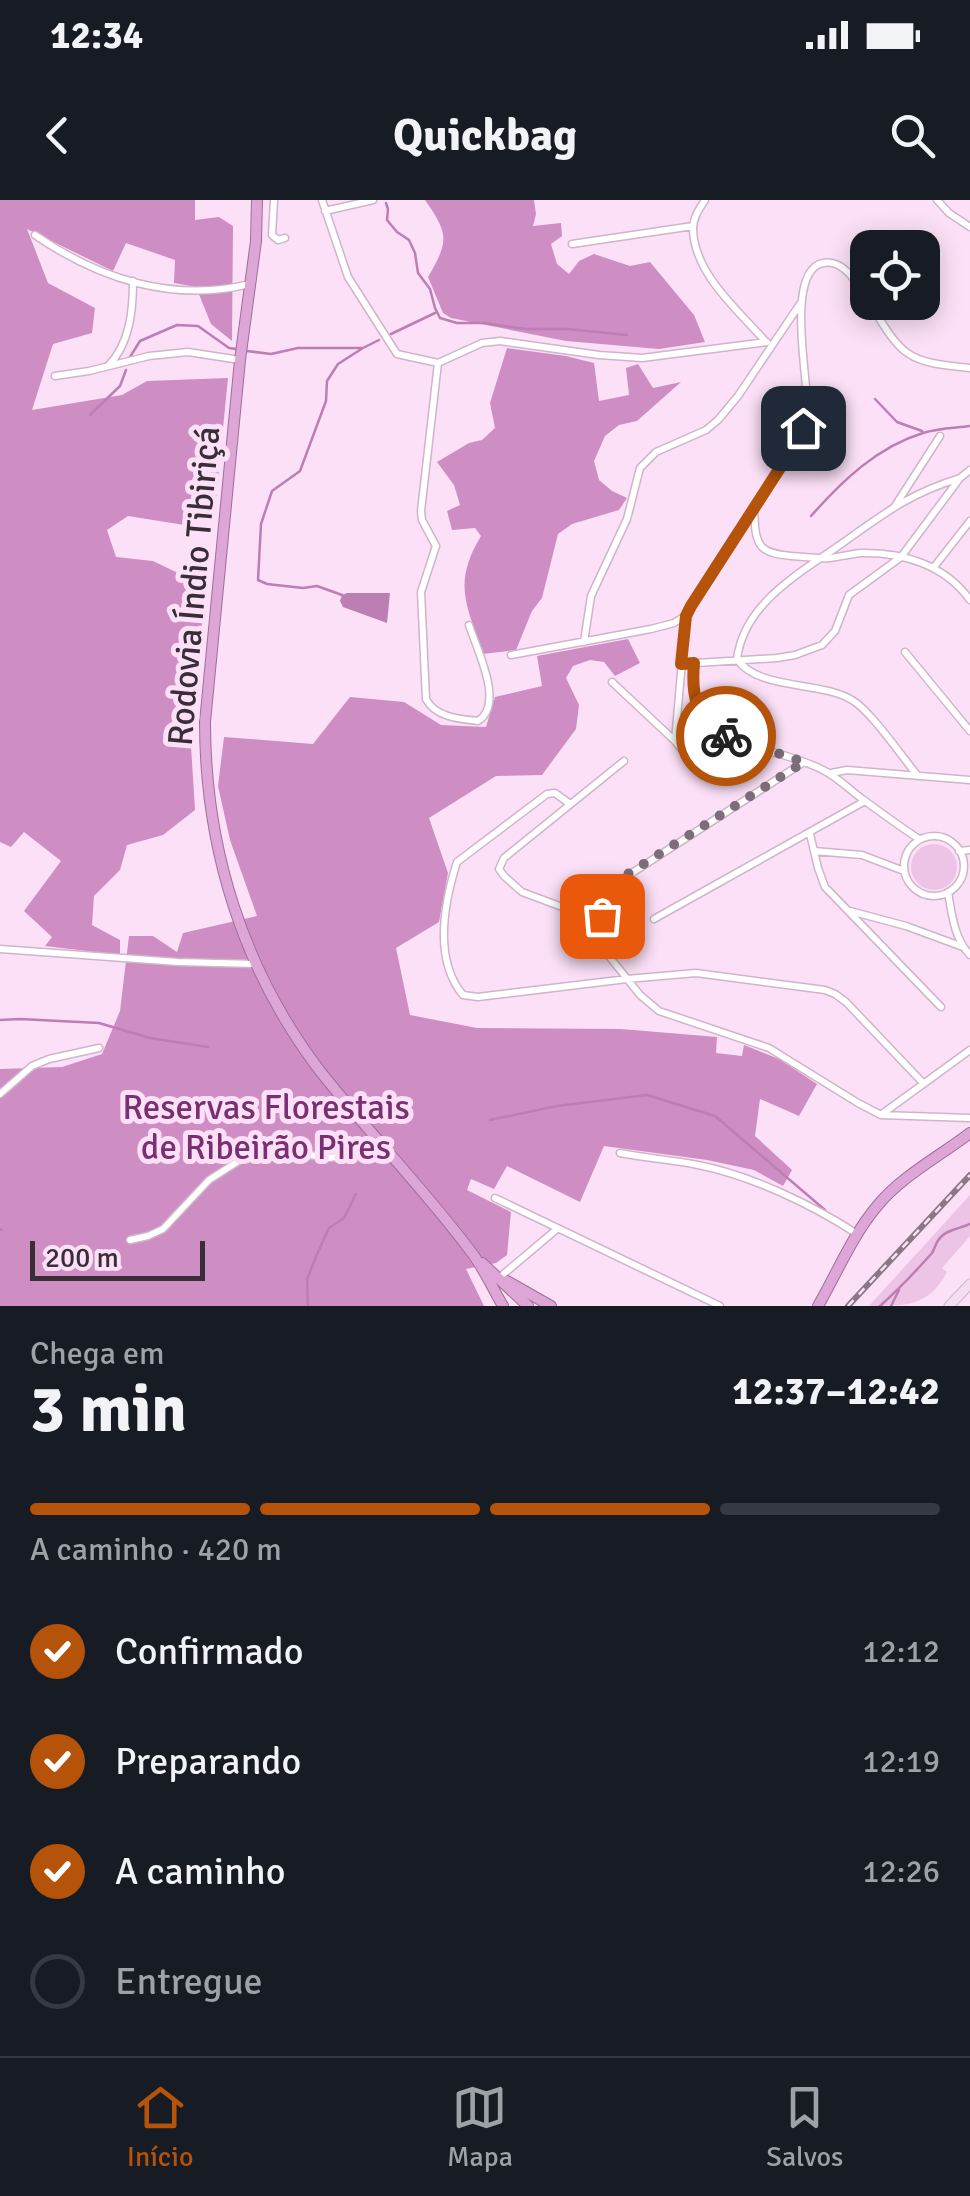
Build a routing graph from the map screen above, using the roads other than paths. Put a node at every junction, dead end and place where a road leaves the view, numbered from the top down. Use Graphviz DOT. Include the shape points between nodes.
graph roads {
  1 [pos="258,200"];
  2 [pos="274,200"];
  3 [pos="322,200"];
  4 [pos="373,200"];
  5 [pos="705,200"];
  6 [pos="936,200"];
  7 [pos="325,210"];
  8 [pos="693,226"];
  9 [pos="970,227"];
  10 [pos="35,235"];
  11 [pos="285,238"];
  12 [pos="572,244"];
  13 [pos="850,275"];
  14 [pos="132,281"];
  15 [pos="250,284"];
  16 [pos="800,303"];
  17 [pos="880,320"];
  18 [pos="769,345"];
  19 [pos="240,360"];
  20 [pos="438,363"];
  21 [pos="108,366"];
  22 [pos="970,368"];
  23 [pos="54,376"];
  24 [pos="940,436"];
  25 [pos="970,470"];
  26 [pos="960,478"];
  27 [pos="894,507"];
  28 [pos="754,509"];
  29 [pos="970,521"];
  30 [pos="901,556"];
  31 [pos="820,558"];
  32 [pos="934,567"];
  33 [pos="969,595"];
  34 [pos="686,616"];
  35 [pos="469,625"];
  36 [pos="584,642"];
  37 [pos="906,652"];
  38 [pos="511,655"];
  39 [pos="736,659"];
  40 [pos="694,663"];
  41 [pos="681,664"];
  42 [pos="612,682"];
  43 [pos="970,731"];
  44 [pos="675,741"];
  45 [pos="624,760"];
  46 [pos="804,762"];
  47 [pos="696,766"];
  48 [pos="830,774"];
  49 [pos="918,776"];
  50 [pos="970,780"];
  51 [pos="866,802"];
  52 [pos="570,804"];
  53 [pos="810,834"];
  54 [pos="918,840"];
  55 [pos="970,850"];
  56 [pos="814,851"];
  57 [pos="960,851"];
  58 [pos="904,870"];
  59 [pos="966,877"];
  60 [pos="609,886"];
  61 [pos="948,892"];
  62 [pos="845,910"];
  63 [pos="573,912"];
  64 [pos="654,919"];
  65 [pos="599,944"];
  66 [pos="962,947"];
  67 [pos="0,949"];
  68 [pos="970,955"];
  69 [pos="256,964"];
  70 [pos="627,979"];
  71 [pos="941,1007"];
  72 [pos="99,1048"];
  73 [pos="970,1050"];
  74 [pos="922,1083"];
  75 [pos="0,1094"];
  76 [pos="880,1115"];
  77 [pos="970,1118"];
  78 [pos="970,1134"];
  79 [pos="382,1144"];
  80 [pos="620,1153"];
  81 [pos="495,1198"];
  82 [pos="557,1229"];
  83 [pos="858,1235"];
  84 [pos="130,1240"];
  85 [pos="474,1256"];
  86 [pos="499,1276"];
  87 [pos="970,1284"];
  88 [pos="503,1306"];
  89 [pos="528,1306"];
  90 [pos="551,1306"];
  91 [pos="720,1306"];
  92 [pos="818,1306"];
  93 [pos="949,1306"];
  1 -- 15 [label="highway, Rodovia Índio Tibiriçá"];
  2 -- 11 [label="street" via="272,235"];
  3 -- 7 [label="street"];
  4 -- 7 [label="street"];
  5 -- 8 [label="street"];
  6 -- 9 [label="street"];
  7 -- 20 [label="street" via="348,277 394,350"];
  8 -- 12 [label="street"];
  8 -- 18 [label="street" via="714,282"];
  10 -- 14 [label="street" via="83,264"];
  13 -- 16 [label="street" via="839,266 817,265"];
  14 -- 15 [label="street" via="207,291"];
  14 -- 21 [label="street" via="126,337"];
  15 -- 19 [label="highway, Rodovia Índio Tibiriçá"];
  16 -- 18 [label="street"];
  16 -- 28 [label="street" via="806,416"];
  17 -- 22 [label="street" via="911,356"];
  18 -- 20 [label="street" via="642,358 490,341"];
  18 -- 36 [label="street" via="718,420 656,452 640,468 627,519 591,596"];
  19 -- 21 [label="street" via="188,352"];
  19 -- 69 [label="highway, Rodovia Índio Tibiriçá" via="205,750 219,860"];
  20 -- 35 [label="street" via="421,511 436,546 420,600 426,699 442,714 472,721 482,719 491,698"];
  21 -- 23 [label="street"];
  24 -- 27 [label="street"];
  25 -- 26 [label="street"];
  26 -- 27 [label="street"];
  26 -- 30 [label="street"];
  27 -- 31 [label="street"];
  28 -- 31 [label="street" via="763,548"];
  28 -- 34 [label="street"];
  29 -- 32 [label="street"];
  30 -- 31 [label="street"];
  30 -- 32 [label="street"];
  30 -- 39 [label="street" via="849,595 822,645 777,658"];
  31 -- 39 [label="street" via="766,602"];
  32 -- 33 [label="street"];
  34 -- 36 [label="street"];
  34 -- 41 [label="street"];
  36 -- 38 [label="street"];
  37 -- 43 [label="street"];
  39 -- 40 [label="street"];
  39 -- 49 [label="street" via="755,675 849,698"];
  40 -- 41 [label="street"];
  40 -- 46 [label="street" via="696,704 711,726"];
  41 -- 44 [label="street"];
  42 -- 44 [label="street"];
  44 -- 47 [label="street"];
  45 -- 52 [label="street"];
  46 -- 48 [label="street"];
  46 -- 60 [label="street"];
  48 -- 49 [label="street"];
  48 -- 51 [label="street"];
  49 -- 50 [label="street"];
  51 -- 53 [label="street"];
  51 -- 54 [label="street"];
  52 -- 63 [label="street" via="499,869 530,897"];
  52 -- 70 [label="street" via="547,794 457,862 442,941 457,988 468,997"];
  53 -- 56 [label="street"];
  53 -- 64 [label="street"];
  54 -- 57 [label="street" via="943,838"];
  54 -- 58 [label="street"];
  55 -- 57 [label="street"];
  56 -- 58 [label="street" via="862,855"];
  56 -- 62 [label="street" via="826,888"];
  57 -- 59 [label="street"];
  58 -- 61 [label="street" via="917,891"];
  59 -- 61 [label="street"];
  60 -- 63 [label="street"];
  60 -- 65 [label="street"];
  61 -- 66 [label="street"];
  62 -- 66 [label="street"];
  62 -- 71 [label="street"];
  63 -- 65 [label="street"];
  65 -- 70 [label="street"];
  66 -- 68 [label="street"];
  67 -- 69 [label="street"];
  69 -- 79 [label="highway, Rodovia Índio Tibiriçá" via="307,1052"];
  70 -- 74 [label="street" via="710,974 836,994"];
  70 -- 76 [label="street" via="658,1012 770,1048"];
  72 -- 75 [label="street" via="48,1058"];
  73 -- 74 [label="street"];
  74 -- 76 [label="street"];
  76 -- 77 [label="street"];
  78 -- 83 [label="highway" via="890,1193"];
  79 -- 84 [label="street" via="328,1158 280,1150 248,1155 209,1180 163,1229"];
  79 -- 85 [label="highway, Rodovia Índio Tibiriçá"];
  80 -- 83 [label="street" via="723,1172"];
  81 -- 82 [label="street"];
  82 -- 86 [label="street"];
  82 -- 91 [label="street"];
  83 -- 92 [label="highway"];
  85 -- 86 [label="highway, Rodovia Índio Tibiriçá"];
  85 -- 88 [label="highway, Rodovia Índio Tibiriçá"];
  86 -- 89 [label="highway, Rodovia Índio Tibiriçá"];
  86 -- 90 [label="highway"];
  87 -- 93 [label="main road"];
}
